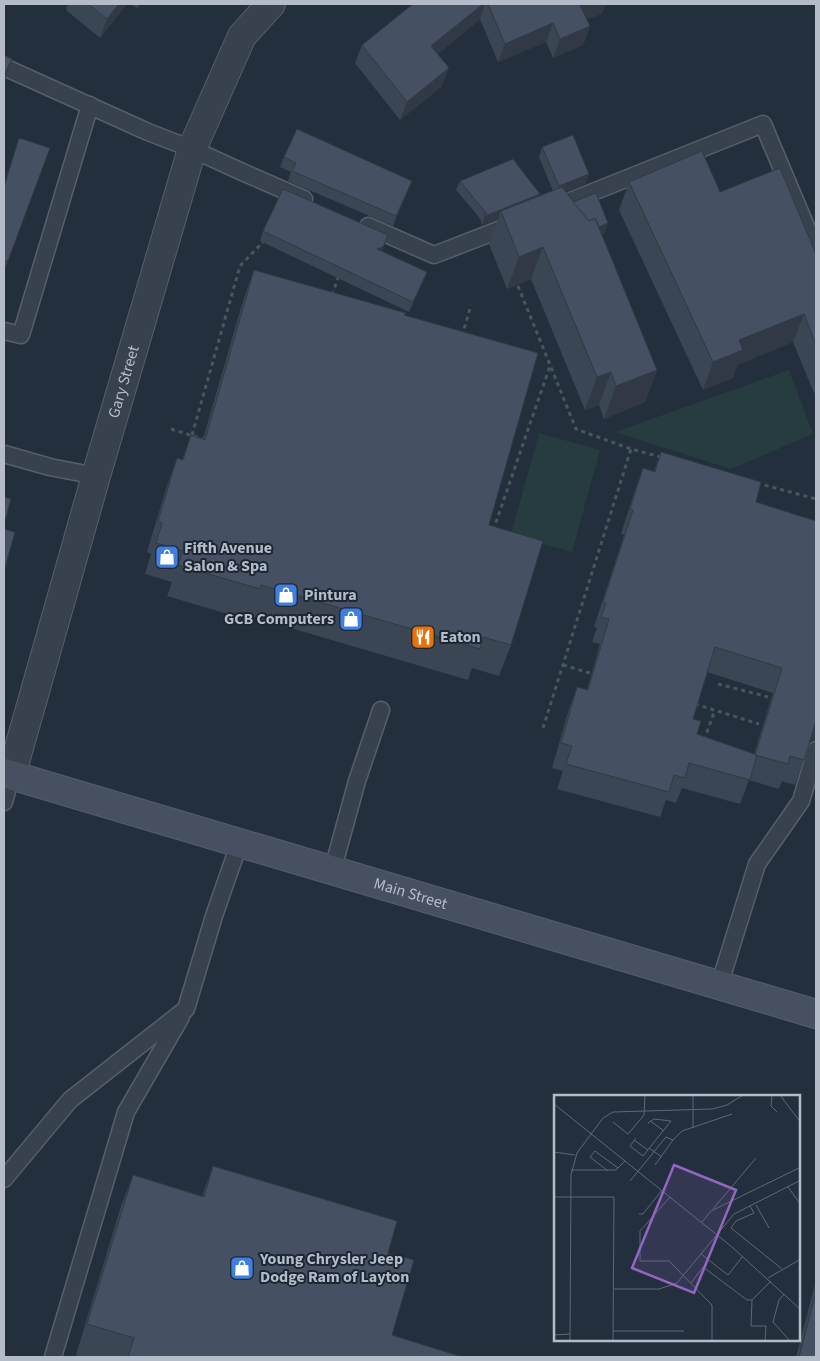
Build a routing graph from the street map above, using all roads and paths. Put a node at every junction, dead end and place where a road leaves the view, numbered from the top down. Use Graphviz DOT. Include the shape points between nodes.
graph roads {
  1 [pos="271,4"];
  2 [pos="4,67"];
  3 [pos="90,105"];
  4 [pos="192,148"];
  5 [pos="320,205"];
  6 [pos="355,221"];
  7 [pos="264,241"];
  8 [pos="816,250"];
  9 [pos="339,274"];
  10 [pos="518,286"];
  11 [pos="331,297"];
  12 [pos="471,305"];
  13 [pos="4,331"];
  14 [pos="460,343"];
  15 [pos="550,366"];
  16 [pos="171,429"];
  17 [pos="192,435"];
  18 [pos="211,441"];
  19 [pos="631,449"];
  20 [pos="4,454"];
  21 [pos="668,459"];
  22 [pos="96,476"];
  23 [pos="751,482"];
  24 [pos="816,499"];
  25 [pos="484,525"];
  26 [pos="563,665"];
  27 [pos="600,676"];
  28 [pos="718,684"];
  29 [pos="768,697"];
  30 [pos="686,702"];
  31 [pos="381,710"];
  32 [pos="714,710"];
  33 [pos="759,724"];
  34 [pos="543,728"];
  35 [pos="703,741"];
  36 [pos="816,750"];
  37 [pos="7,774"];
  38 [pos="4,802"];
  39 [pos="238,844"];
  40 [pos="332,872"];
  41 [pos="719,986"];
  42 [pos="186,1009"];
  43 [pos="816,1014"];
  44 [pos="4,1179"];
  45 [pos="53,1357"];
  1 -- 4 [label="street, Gary Street" via="242,36"];
  2 -- 3 [label="lane"];
  3 -- 4 [label="lane"];
  3 -- 13 [label="lane" via="21,335"];
  4 -- 5 [label="lane"];
  4 -- 22 [label="street, Gary Street"];
  6 -- 8 [label="lane" via="434,255 763,124"];
  7 -- 17 [label="path" via="240,266"];
  9 -- 11 [label="path"];
  10 -- 15 [label="path"];
  12 -- 14 [label="path"];
  15 -- 19 [label="path" via="576,429"];
  15 -- 25 [label="path" via="494,528"];
  16 -- 17 [label="path"];
  17 -- 18 [label="path"];
  19 -- 21 [label="path"];
  19 -- 26 [label="path"];
  20 -- 22 [label="lane"];
  22 -- 37 [label="street, Gary Street"];
  23 -- 24 [label="path"];
  26 -- 27 [label="path"];
  26 -- 34 [label="path"];
  28 -- 29 [label="path"];
  30 -- 32 [label="path"];
  31 -- 40 [label="lane"];
  32 -- 33 [label="path"];
  32 -- 35 [label="path"];
  36 -- 41 [label="lane" via="801,801 757,864"];
  37 -- 38 [label="lane"];
  37 -- 39 [label="main road, Main Street"];
  39 -- 40 [label="main road, Main Street"];
  39 -- 42 [label="lane"];
  40 -- 41 [label="main road, Main Street"];
  41 -- 43 [label="main road, Main Street"];
  42 -- 44 [label="lane" via="70,1100"];
  42 -- 45 [label="lane" via="126,1112"];
}
